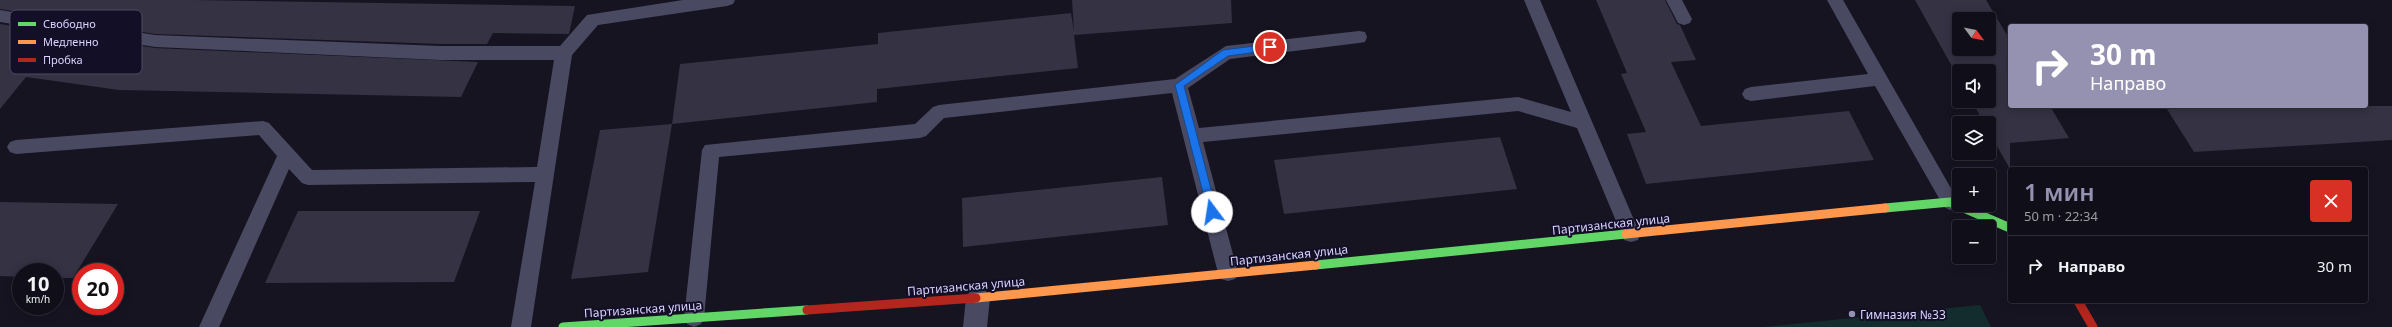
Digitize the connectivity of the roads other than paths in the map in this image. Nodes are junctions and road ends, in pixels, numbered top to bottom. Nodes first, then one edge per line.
1 (727, 0) edge
2 (1532, 0) edge
3 (1674, 0) edge
4 (1835, 0) edge
5 (0, 16) edge
6 (10, 18) edge
7 (1684, 19) dead end
8 (1359, 37) dead end
9 (142, 39) edge
10 (564, 53) junction
11 (1880, 79) junction
12 (1179, 85) junction
13 (1751, 94) dead end
14 (1584, 122) junction
15 (1192, 136) junction
16 (16, 147) dead end
17 (287, 154) junction
18 (545, 174) junction
19 (1950, 202) junction
20 (2008, 227) edge
21 (1632, 234) junction
22 (1228, 274) junction
23 (978, 298) junction
24 (2079, 303) edge
25 (694, 318) junction
26 (209, 327) edge
27 (521, 327) edge
28 (563, 327) edge
29 (976, 327) edge
30 (2093, 327) edge

1 - 10 lane
2 - 14 lane
3 - 7 lane
4 - 11 lane
5 - 6 lane
8 - 12 lane
9 - 10 lane
10 - 18 lane
11 - 13 lane
11 - 19 lane
12 - 15 lane
12 - 25 lane
14 - 15 lane
14 - 21 lane
15 - 22 lane
16 - 17 lane
17 - 18 lane
17 - 26 lane
18 - 27 lane
19 - 20 street, Партизанская улица
19 - 21 street, Партизанская улица
21 - 22 street, Партизанская улица
22 - 23 street, Партизанская улица
23 - 25 street, Партизанская улица
23 - 29 street
24 - 30 street
25 - 28 street, Партизанская улица

